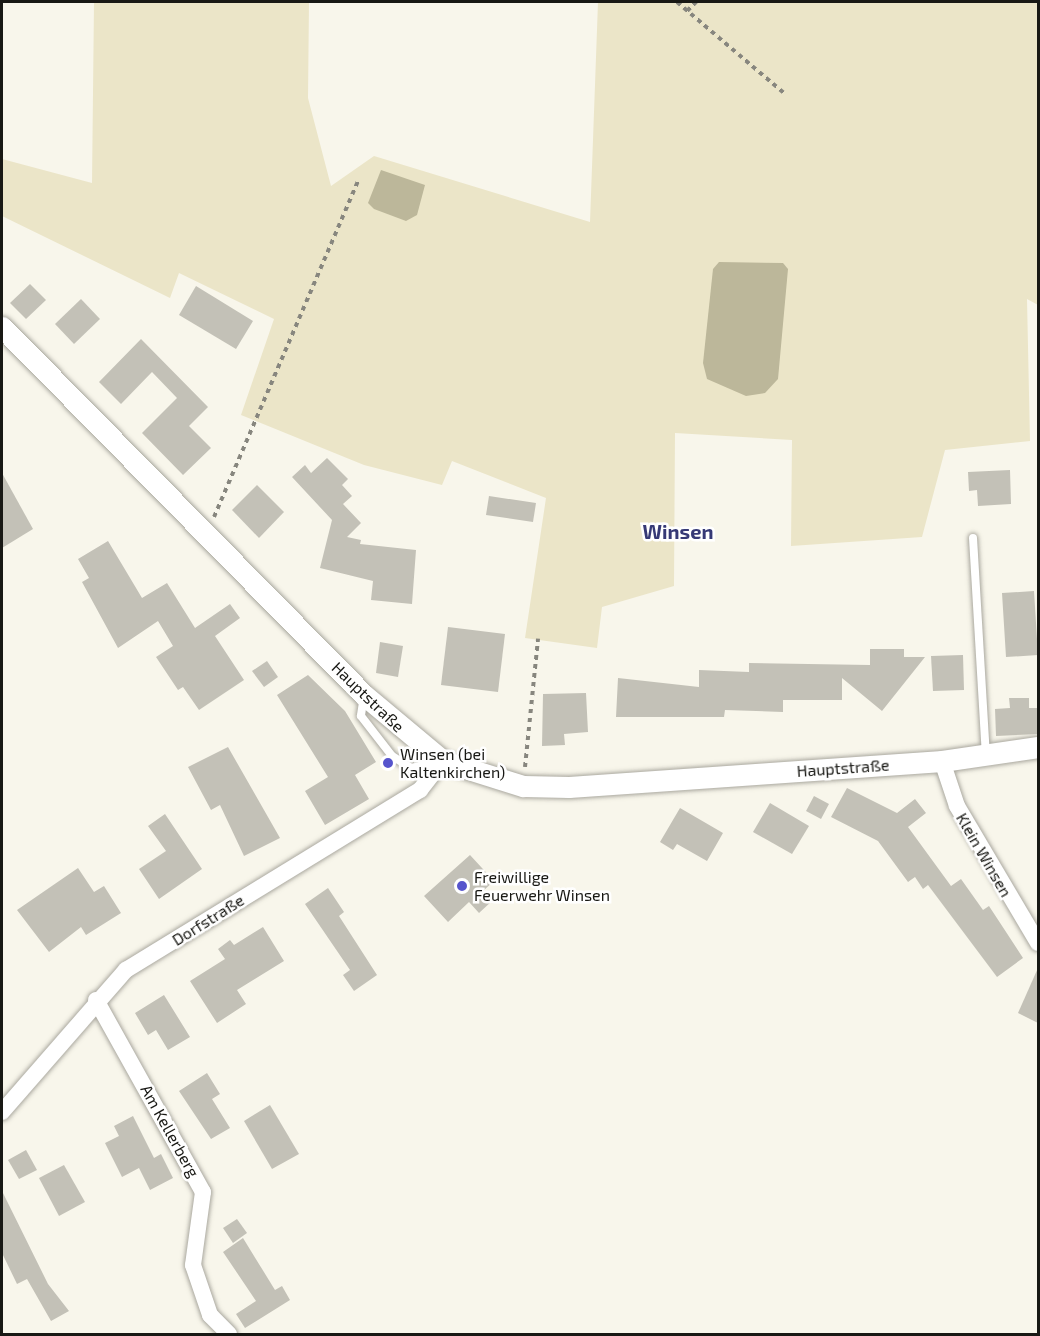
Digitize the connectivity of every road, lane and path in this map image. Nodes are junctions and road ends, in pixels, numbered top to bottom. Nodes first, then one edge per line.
1 (677, 2) edge
2 (696, 2) edge
3 (687, 11) junction
4 (785, 94) dead end
5 (359, 179) dead end
6 (2, 327) edge
7 (206, 535) junction
8 (973, 538) dead end
9 (538, 639) dead end
10 (1038, 747) edge
11 (986, 755) junction
12 (443, 761) junction
13 (942, 761) junction
14 (523, 786) junction
15 (1038, 943) edge
16 (96, 1000) junction
17 (2, 1112) edge
18 (229, 1335) edge

1 - 3 path
2 - 3 path
3 - 4 path
5 - 7 path
6 - 7 street, Hauptstraße
7 - 12 street, Hauptstraße
8 - 11 lane
9 - 14 path
10 - 11 street, Hauptstraße
11 - 13 street, Hauptstraße
12 - 14 street, Hauptstraße
12 - 16 street, Dorfstraße
13 - 14 street, Hauptstraße
13 - 15 street, Klein Winsen
16 - 17 street, Dorfstraße
16 - 18 street, Am Kellerberg

